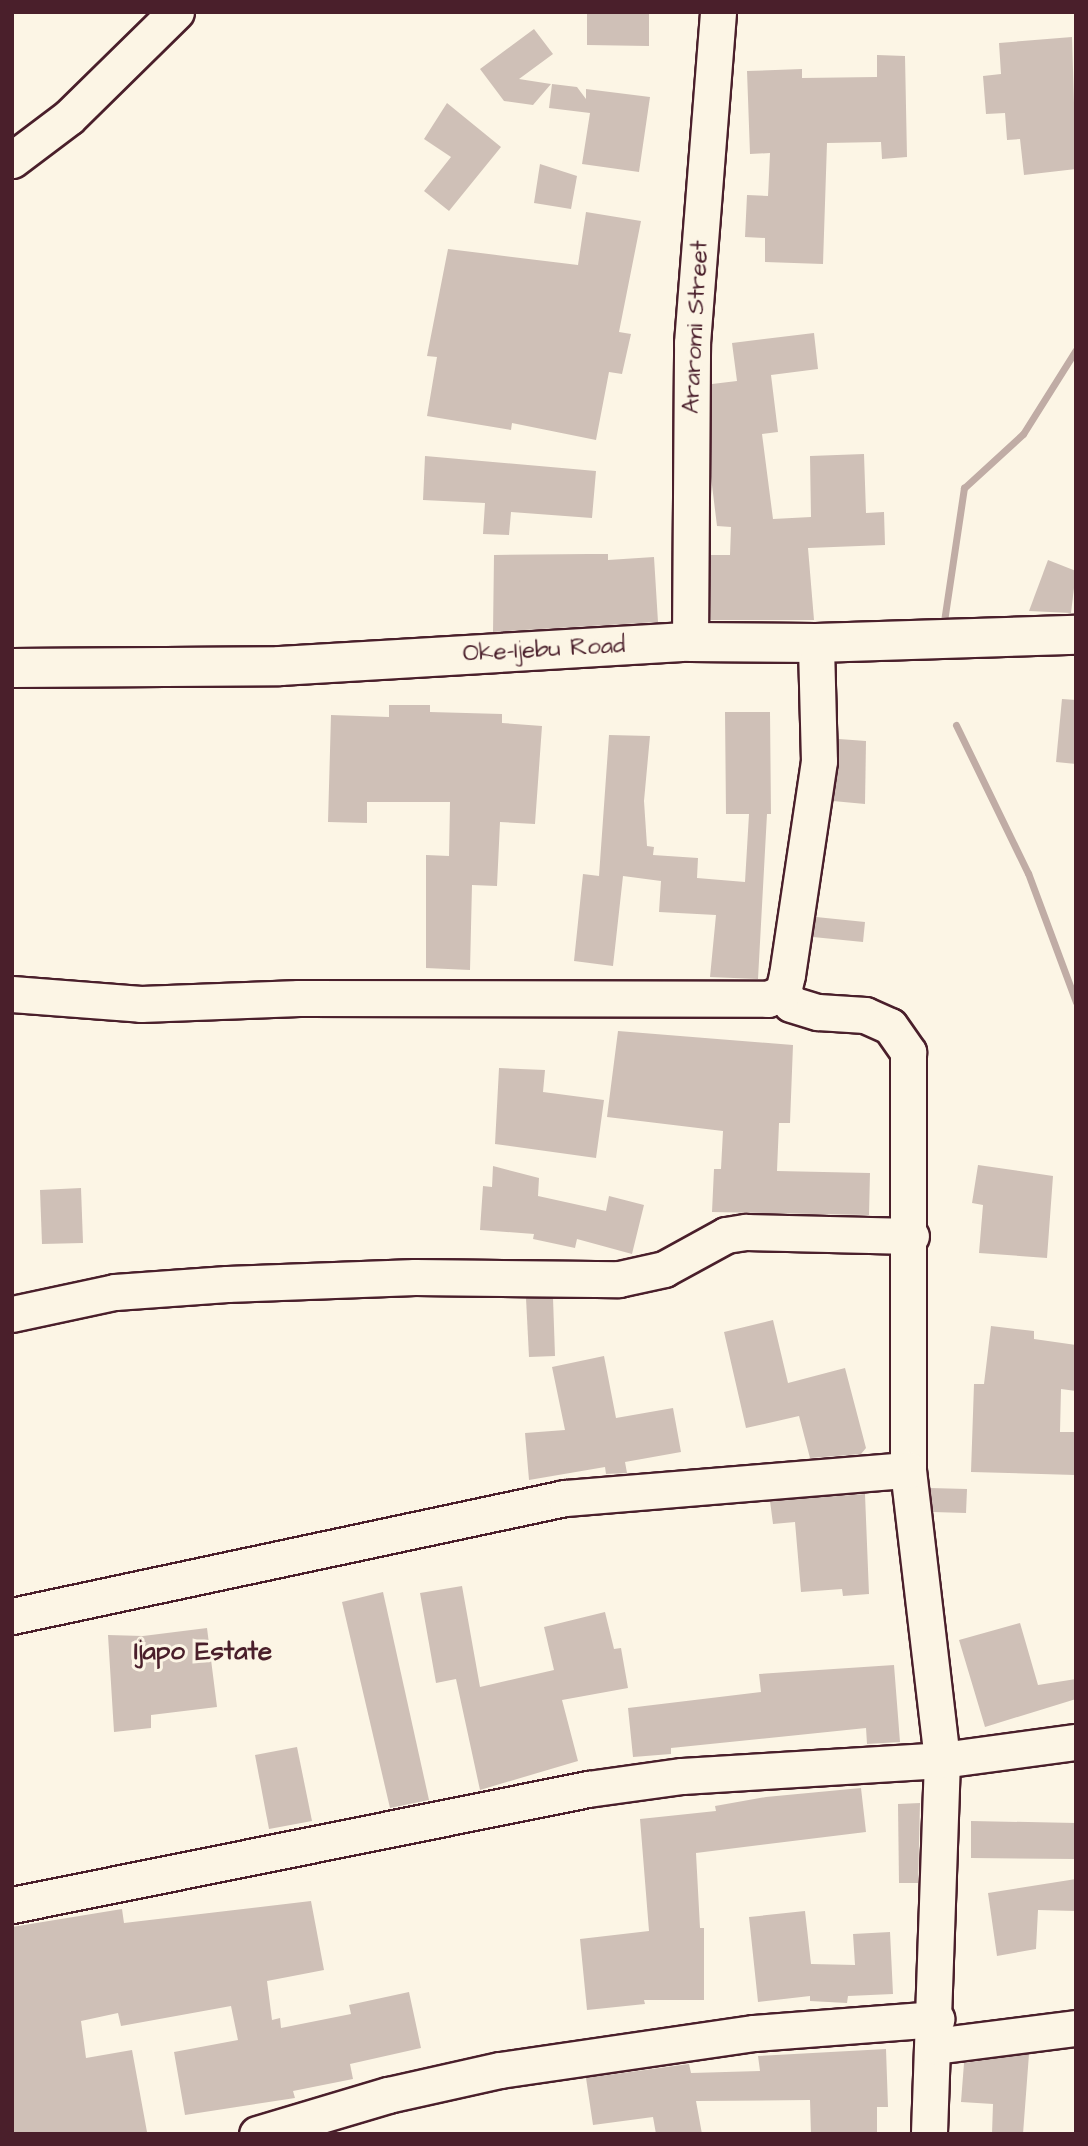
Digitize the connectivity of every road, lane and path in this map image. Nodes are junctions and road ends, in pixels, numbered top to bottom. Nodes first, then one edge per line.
1 (176, 12) edge
2 (718, 12) edge
3 (12, 160) edge
4 (1076, 635) edge
5 (690, 642) junction
6 (816, 643) junction
7 (12, 668) edge
8 (783, 992) junction
9 (12, 994) edge
10 (912, 1236) junction
11 (12, 1314) edge
12 (908, 1470) junction
13 (12, 1616) edge
14 (1076, 1742) edge
15 (942, 1760) junction
16 (12, 1905) edge
17 (1076, 2028) edge
18 (935, 2033) junction
19 (257, 2134) edge
20 (929, 2134) edge

1 - 3 street
2 - 5 street, Araromi Street
4 - 6 main road, Oke-Ijebu Road
5 - 6 main road, Oke-Ijebu Road
5 - 7 main road, Oke-Ijebu Road
6 - 8 street
8 - 9 street
8 - 10 street
10 - 11 street
10 - 12 street
12 - 13 street
12 - 15 street
14 - 15 street
15 - 16 street
15 - 18 street
17 - 18 street
18 - 19 street
18 - 20 street

